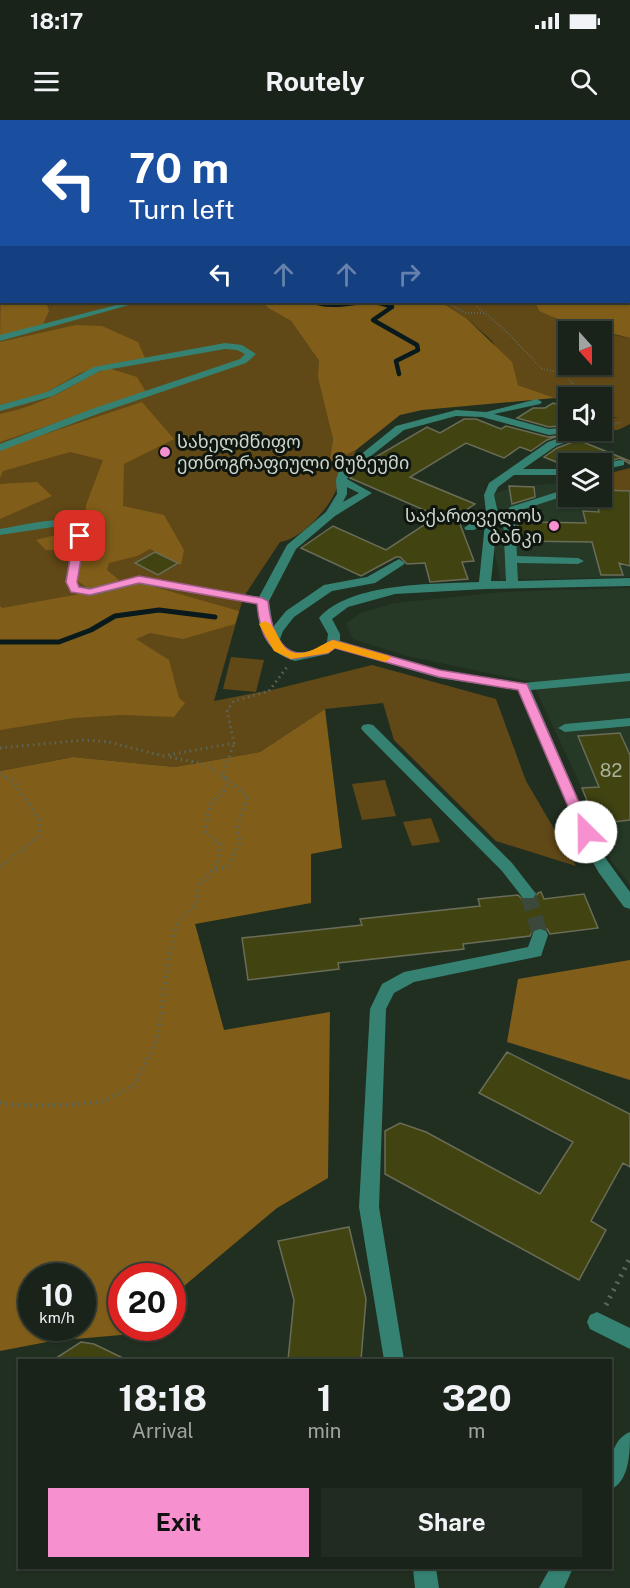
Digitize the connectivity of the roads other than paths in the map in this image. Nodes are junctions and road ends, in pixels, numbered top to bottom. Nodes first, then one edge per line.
1 (132, 303) edge
2 (0, 338) edge
3 (537, 402) dead end
4 (0, 408) edge
5 (482, 414) junction
6 (501, 425) dead end
7 (558, 431) edge
8 (561, 441) edge
9 (552, 444) junction
10 (0, 448) edge
11 (620, 463) dead end
12 (612, 465) edge
13 (512, 472) junction
14 (558, 472) edge
15 (341, 480) junction
16 (558, 495) dead end
17 (492, 513) junction
18 (331, 514) junction
19 (470, 528) dead end
20 (0, 532) edge
21 (511, 559) junction
22 (578, 561) dead end
23 (399, 563) dead end
24 (630, 582) edge
25 (512, 584) junction
26 (485, 585) junction
27 (262, 601) junction
28 (273, 640) junction
29 (333, 643) junction
30 (630, 678) edge
31 (523, 687) junction
32 (630, 722) edge
33 (368, 728) dead end
34 (565, 728) dead end
35 (528, 894) tunnel mouth
36 (630, 903) edge
37 (540, 935) dead end
38 (597, 1322) road end
39 (630, 1339) edge
40 (394, 1359) edge
41 (630, 1443) edge
42 (612, 1475) edge
43 (425, 1569) edge
44 (561, 1569) edge
45 (428, 1588) edge
46 (551, 1588) edge

1 - 2 street
3 - 5 street
4 - 10 street
5 - 7 street
5 - 15 street
6 - 9 street
8 - 9 street
9 - 13 street
11 - 12 street
13 - 14 street
13 - 17 street
15 - 18 street
15 - 18 street
16 - 21 street
17 - 19 street
17 - 26 street
18 - 27 street
20 - 27 street
21 - 22 street
21 - 25 street
23 - 28 street
24 - 25 street
25 - 26 street
26 - 29 street
27 - 28 street
28 - 29 street
29 - 31 street
30 - 31 street
31 - 36 street
32 - 34 street
33 - 35 street
37 - 40 street
38 - 39 street
41 - 42 street
43 - 45 street
44 - 46 street

